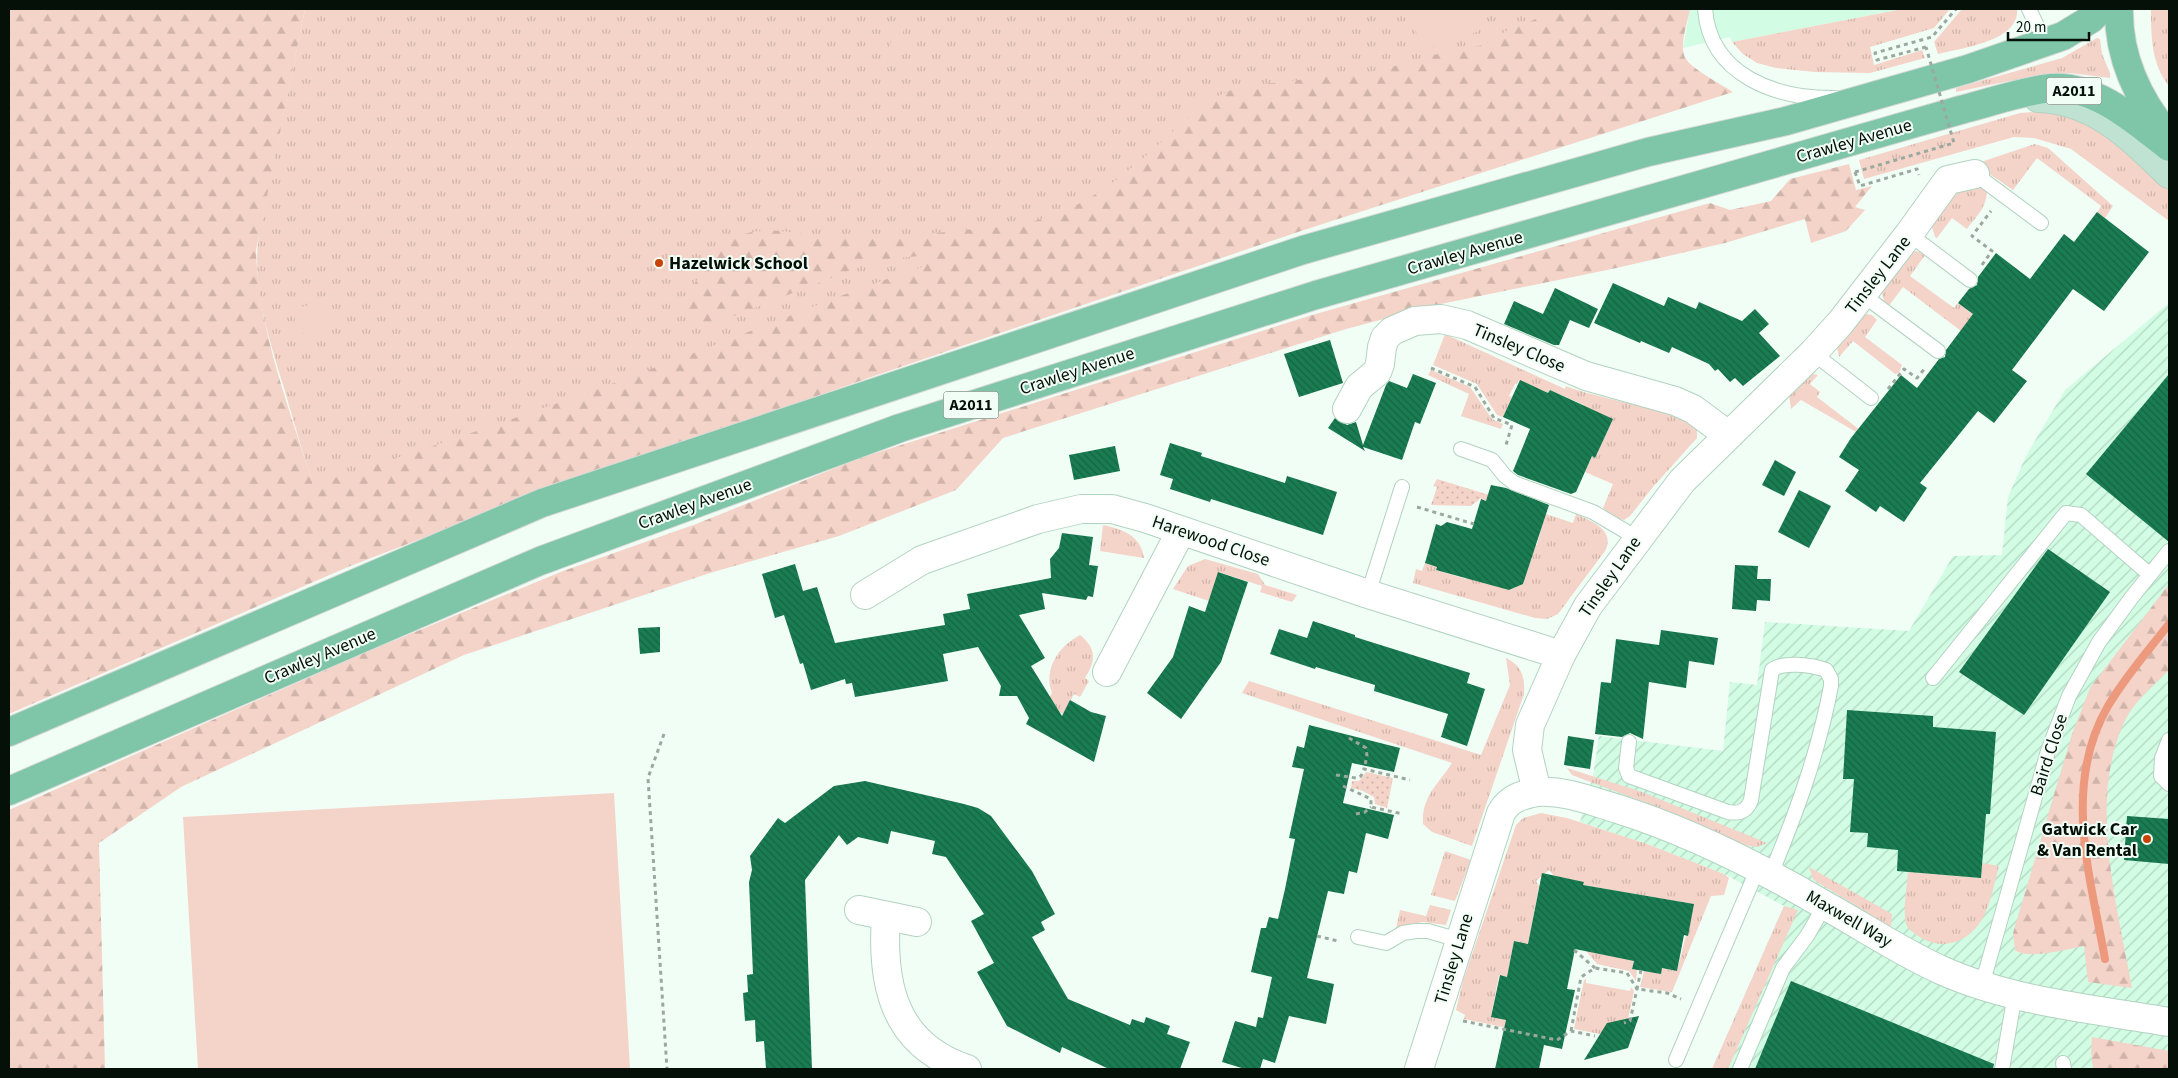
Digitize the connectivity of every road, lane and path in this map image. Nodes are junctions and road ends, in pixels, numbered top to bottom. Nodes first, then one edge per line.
1 (1705, 9) edge
2 (1956, 9) edge
3 (2029, 9) edge
4 (2101, 9) edge
5 (2119, 9) edge
6 (2045, 43) junction
7 (1893, 92) junction
8 (1964, 109) junction
9 (2169, 136) edge
10 (2169, 147) edge
11 (1917, 168) dead end
12 (1975, 174) joint
13 (2169, 174) edge
14 (2003, 194) junction
15 (2041, 223) dead end
16 (1909, 234) junction
17 (1981, 266) dead end
18 (1970, 280) dead end
19 (1863, 295) junction
20 (1938, 351) joint
21 (1813, 353) junction
22 (1432, 368) dead end
23 (1887, 390) dead end
24 (1871, 398) dead end
25 (1347, 409) dead end
26 (1728, 435) junction
27 (1461, 448) dead end
28 (1502, 473) junction
29 (1402, 487) dead end
30 (1397, 501) junction
31 (1474, 524) dead end
32 (1181, 531) junction
33 (1637, 538) junction
34 (2169, 552) edge
35 (2149, 574) junction
36 (1368, 594) junction
37 (865, 595) dead end
38 (1561, 655) junction
39 (1108, 672) dead end
40 (1933, 678) dead end
41 (9, 732) edge
42 (664, 734) dead end
43 (1348, 738) dead end
44 (2169, 740) edge
45 (1629, 742) dead end
46 (1364, 769) junction
47 (1336, 775) dead end
48 (1410, 780) dead end
49 (2169, 784) edge
50 (1343, 786) dead end
51 (9, 791) edge
52 (1537, 792) junction
53 (1370, 807) junction
54 (1356, 814) dead end
55 (1403, 814) dead end
56 (1764, 871) junction
57 (1825, 905) junction
58 (859, 910) dead end
59 (886, 916) junction
60 (917, 922) dead end
61 (1358, 937) dead end
62 (1459, 940) junction
63 (1574, 950) dead end
64 (1595, 968) junction
65 (1641, 970) dead end
66 (1982, 985) junction
67 (1637, 989) junction
68 (2015, 994) junction
69 (1698, 1007) junction
70 (1436, 1016) junction
71 (2169, 1022) edge
72 (1624, 1023) dead end
73 (1571, 1031) junction
74 (1595, 1036) dead end
75 (1676, 1060) dead end
76 (667, 1069) edge
77 (967, 1069) edge
78 (1419, 1069) edge
79 (1740, 1069) edge
80 (2002, 1069) edge

1 - 7 lane
2 - 11 path, bridge
3 - 6 lane
4 - 6 main road, Crawley Avenue / A2011
5 - 9 main road
6 - 7 main road, Crawley Avenue / A2011
7 - 41 main road, Crawley Avenue / A2011
8 - 10 main road, Crawley Avenue / A2011
8 - 13 street
8 - 51 main road, Crawley Avenue / A2011
12 - 14 lane
12 - 16 street, Tinsley Lane
14 - 15 lane
14 - 17 path
16 - 18 lane
16 - 19 street, Tinsley Lane
19 - 20 lane
19 - 21 street, Tinsley Lane
20 - 23 path
21 - 24 lane
21 - 26 street, Tinsley Lane
22 - 28 path
25 - 26 street, Tinsley Close
26 - 33 street, Tinsley Lane
27 - 28 lane
28 - 33 lane
29 - 30 lane
30 - 31 path
30 - 36 lane
32 - 36 street, Harewood Close
32 - 37 street, Harewood Close
32 - 39 street
33 - 38 street, Tinsley Lane
34 - 35 lane, Baird Close
35 - 40 lane
35 - 66 lane, Baird Close
36 - 38 street, Harewood Close
38 - 52 street, Tinsley Lane
42 - 76 path
43 - 46 path
44 - 49 lane
45 - 56 lane
46 - 47 path
46 - 48 path
50 - 53 path
52 - 56 street, Maxwell Way
52 - 62 street, Tinsley Lane
53 - 54 path
53 - 55 path
56 - 57 street, Maxwell Way
56 - 69 lane
57 - 66 street, Maxwell Way
57 - 79 lane
58 - 59 street
59 - 60 street
59 - 77 street
61 - 62 lane
62 - 70 street, Tinsley Lane
63 - 64 path
64 - 67 path
64 - 73 path
65 - 67 path
66 - 68 street, Maxwell Way
67 - 69 path
67 - 72 path
68 - 71 street, Maxwell Way
68 - 80 lane
69 - 75 lane
70 - 73 path
70 - 78 street, Tinsley Lane
73 - 74 path

